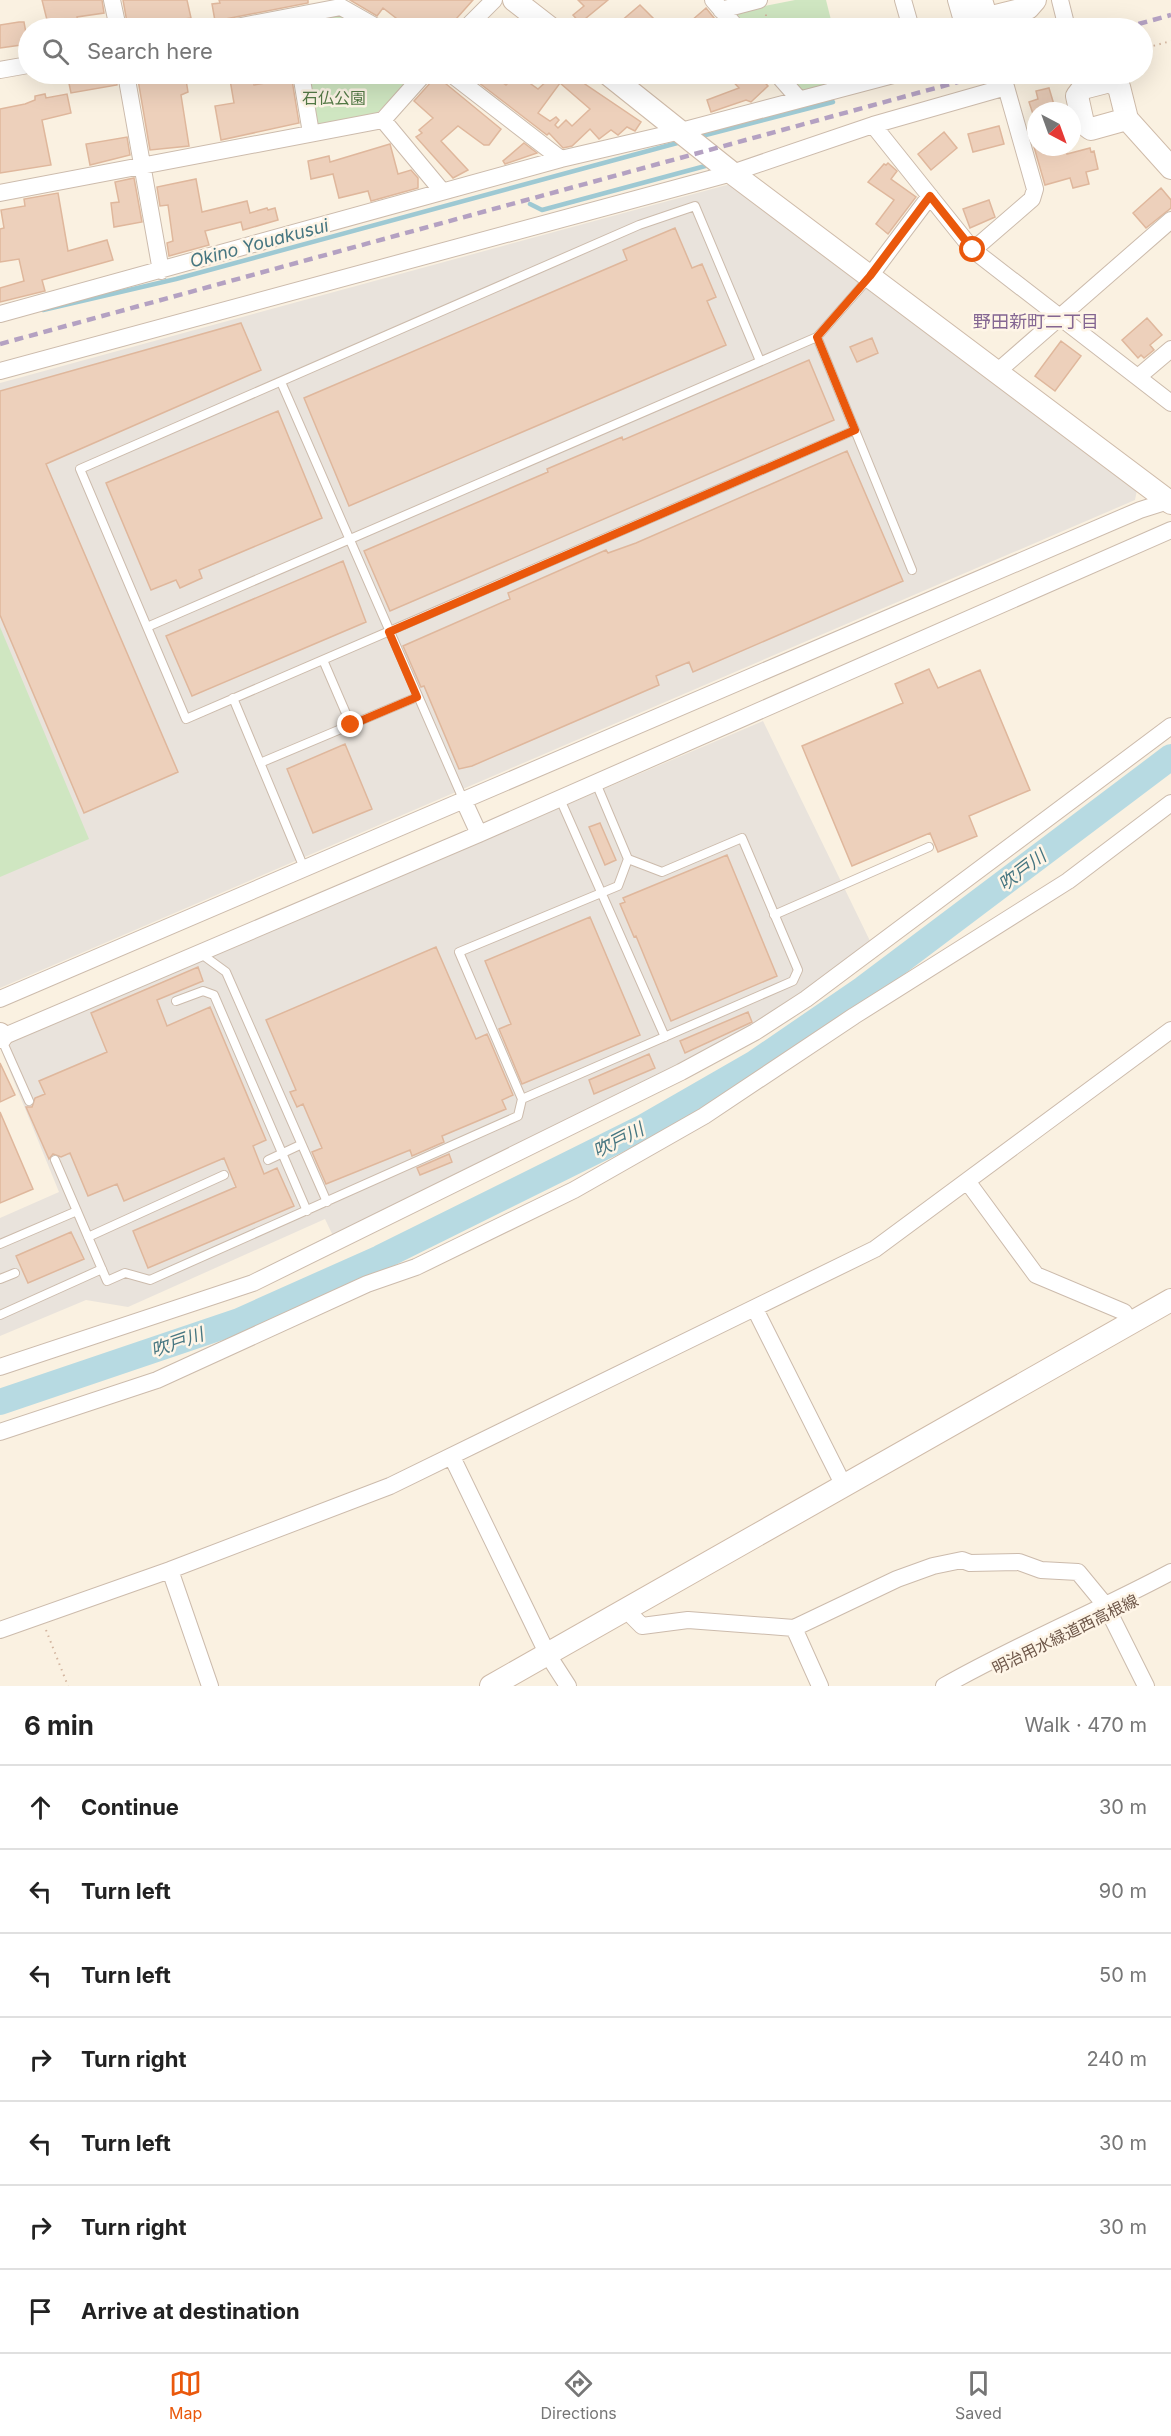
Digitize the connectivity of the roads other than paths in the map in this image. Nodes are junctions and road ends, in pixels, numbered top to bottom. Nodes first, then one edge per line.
1 (112, 0) edge
2 (494, 0) edge
3 (513, 0) edge
4 (759, 0) edge
5 (903, 0) edge
6 (956, 0) edge
7 (969, 0) edge
8 (981, 0) edge
9 (1035, 0) edge
10 (1047, 0) edge
11 (1060, 0) edge
12 (717, 5) edge
13 (116, 18) edge
14 (307, 18) edge
15 (360, 18) edge
16 (476, 18) edge
17 (537, 18) edge
18 (728, 18) edge
19 (908, 18) edge
20 (961, 18) edge
21 (974, 18) edge
22 (1022, 18) edge
23 (1064, 18) edge
24 (18, 67) edge
25 (0, 70) edge
26 (128, 84) edge
27 (303, 84) edge
28 (415, 84) edge
29 (464, 84) edge
30 (621, 84) edge
31 (786, 84) edge
32 (858, 84) edge
33 (799, 99) junction
34 (1127, 119) dead end
35 (383, 120) junction
36 (873, 125) junction
37 (681, 131) junction
38 (311, 133) junction
39 (561, 159) junction
40 (142, 165) junction
41 (1171, 168) edge
42 (732, 173) junction
43 (442, 191) junction
44 (0, 193) edge
45 (930, 196) junction
46 (1171, 220) edge
47 (973, 250) junction
48 (161, 271) junction
49 (870, 276) junction
50 (0, 314) edge
51 (1059, 318) junction
52 (817, 337) junction
53 (1171, 349) edge
54 (760, 361) junction
55 (0, 371) edge
56 (998, 371) junction
57 (1138, 377) junction
58 (281, 382) junction
59 (1171, 403) edge
60 (855, 430) junction
61 (1170, 501) edge
62 (1171, 530) edge
63 (349, 540) junction
64 (912, 570) dead end
65 (147, 627) junction
66 (389, 632) junction
67 (323, 660) junction
68 (417, 697) junction
69 (233, 698) junction
70 (351, 725) junction
71 (1171, 726) edge
72 (260, 764) junction
73 (596, 783) junction
74 (463, 799) junction
75 (560, 799) junction
76 (1171, 803) edge
77 (479, 834) junction
78 (929, 848) dead end
79 (628, 859) junction
80 (304, 868) junction
81 (601, 894) junction
82 (774, 915) junction
83 (200, 954) junction
84 (0, 999) edge
85 (176, 1001) dead end
86 (1171, 1030) edge
87 (0, 1036) edge
88 (665, 1037) junction
89 (522, 1099) junction
90 (29, 1101) dead end
91 (300, 1145) junction
92 (281, 1153) junction
93 (55, 1160) dead end
94 (268, 1160) dead end
95 (224, 1175) dead end
96 (967, 1181) junction
97 (327, 1202) junction
98 (77, 1211) junction
99 (307, 1211) junction
100 (88, 1237) junction
101 (0, 1244) edge
102 (102, 1269) junction
103 (15, 1273) dead end
104 (0, 1279) edge
105 (1171, 1300) edge
106 (755, 1309) junction
107 (0, 1315) edge
108 (1131, 1323) junction
109 (0, 1367) edge
110 (0, 1432) edge
111 (452, 1457) junction
112 (844, 1486) junction
113 (170, 1570) junction
114 (1171, 1572) edge
115 (1171, 1582) edge
116 (628, 1607) junction
117 (1108, 1610) junction
118 (795, 1628) junction
119 (0, 1630) edge
120 (548, 1655) junction
121 (210, 1686) edge
122 (491, 1686) edge
123 (568, 1686) edge
124 (820, 1686) edge
125 (944, 1686) edge
126 (960, 1686) edge
127 (1146, 1686) edge

1 - 13 street
2 - 16 street
3 - 17 street
4 - 12 street
5 - 19 street
6 - 20 street
7 - 21 street
8 - 9 street
10 - 22 street
11 - 23 street
12 - 18 street
14 - 15 street
24 - 25 street
26 - 40 street
27 - 38 street
28 - 35 street
29 - 39 street
30 - 37 street
31 - 33 street
32 - 33 street
33 - 37 street
34 - 41 street
35 - 38 street
35 - 43 street
36 - 42 street
36 - 45 street
36 - 47 street
37 - 39 street
37 - 42 street
38 - 40 street
39 - 43 street
40 - 44 street
40 - 48 street
42 - 49 street
42 - 55 street
43 - 48 street
45 - 47 street
45 - 49 street
46 - 51 street
47 - 51 street
48 - 50 street
49 - 52 lane
49 - 56 street
51 - 56 street
51 - 57 street
52 - 54 lane
52 - 60 lane
53 - 57 street
54 - 58 lane
54 - 63 lane
56 - 61 street
57 - 59 street
58 - 63 lane
58 - 65 lane
60 - 64 lane
60 - 66 lane
61 - 74 street
62 - 73 street
63 - 65 lane
63 - 66 lane
65 - 69 lane
66 - 67 lane
66 - 68 lane
67 - 69 lane
67 - 70 lane
68 - 70 lane
68 - 74 lane
69 - 72 lane
70 - 72 lane
71 - 109 street
72 - 80 lane
73 - 75 street
73 - 79 lane
74 - 77 street
74 - 80 street
75 - 77 street
75 - 81 lane
76 - 110 street
77 - 83 street
78 - 82 lane
79 - 81 lane
79 - 82 lane
80 - 84 street
81 - 88 lane
81 - 89 lane
82 - 88 lane
83 - 87 street
83 - 91 lane
85 - 92 lane
86 - 96 street
87 - 90 lane
88 - 89 lane
89 - 97 lane
91 - 92 lane
91 - 97 lane
92 - 94 lane
92 - 99 lane
93 - 98 lane
95 - 100 lane
96 - 106 street
96 - 108 street
97 - 99 lane
98 - 100 lane
98 - 101 lane
99 - 102 lane
100 - 102 lane
102 - 107 lane
103 - 104 lane
105 - 108 street
106 - 111 street
106 - 112 street
108 - 112 street
111 - 113 street
111 - 120 street
112 - 116 street
113 - 119 street
113 - 121 street
114 - 117 street
115 - 117 street, 明治用水緑道西高根線
116 - 118 street
116 - 120 street
117 - 118 street
117 - 125 street
117 - 126 street, 明治用水緑道西高根線
117 - 127 street
118 - 124 street
120 - 122 street
120 - 123 street

